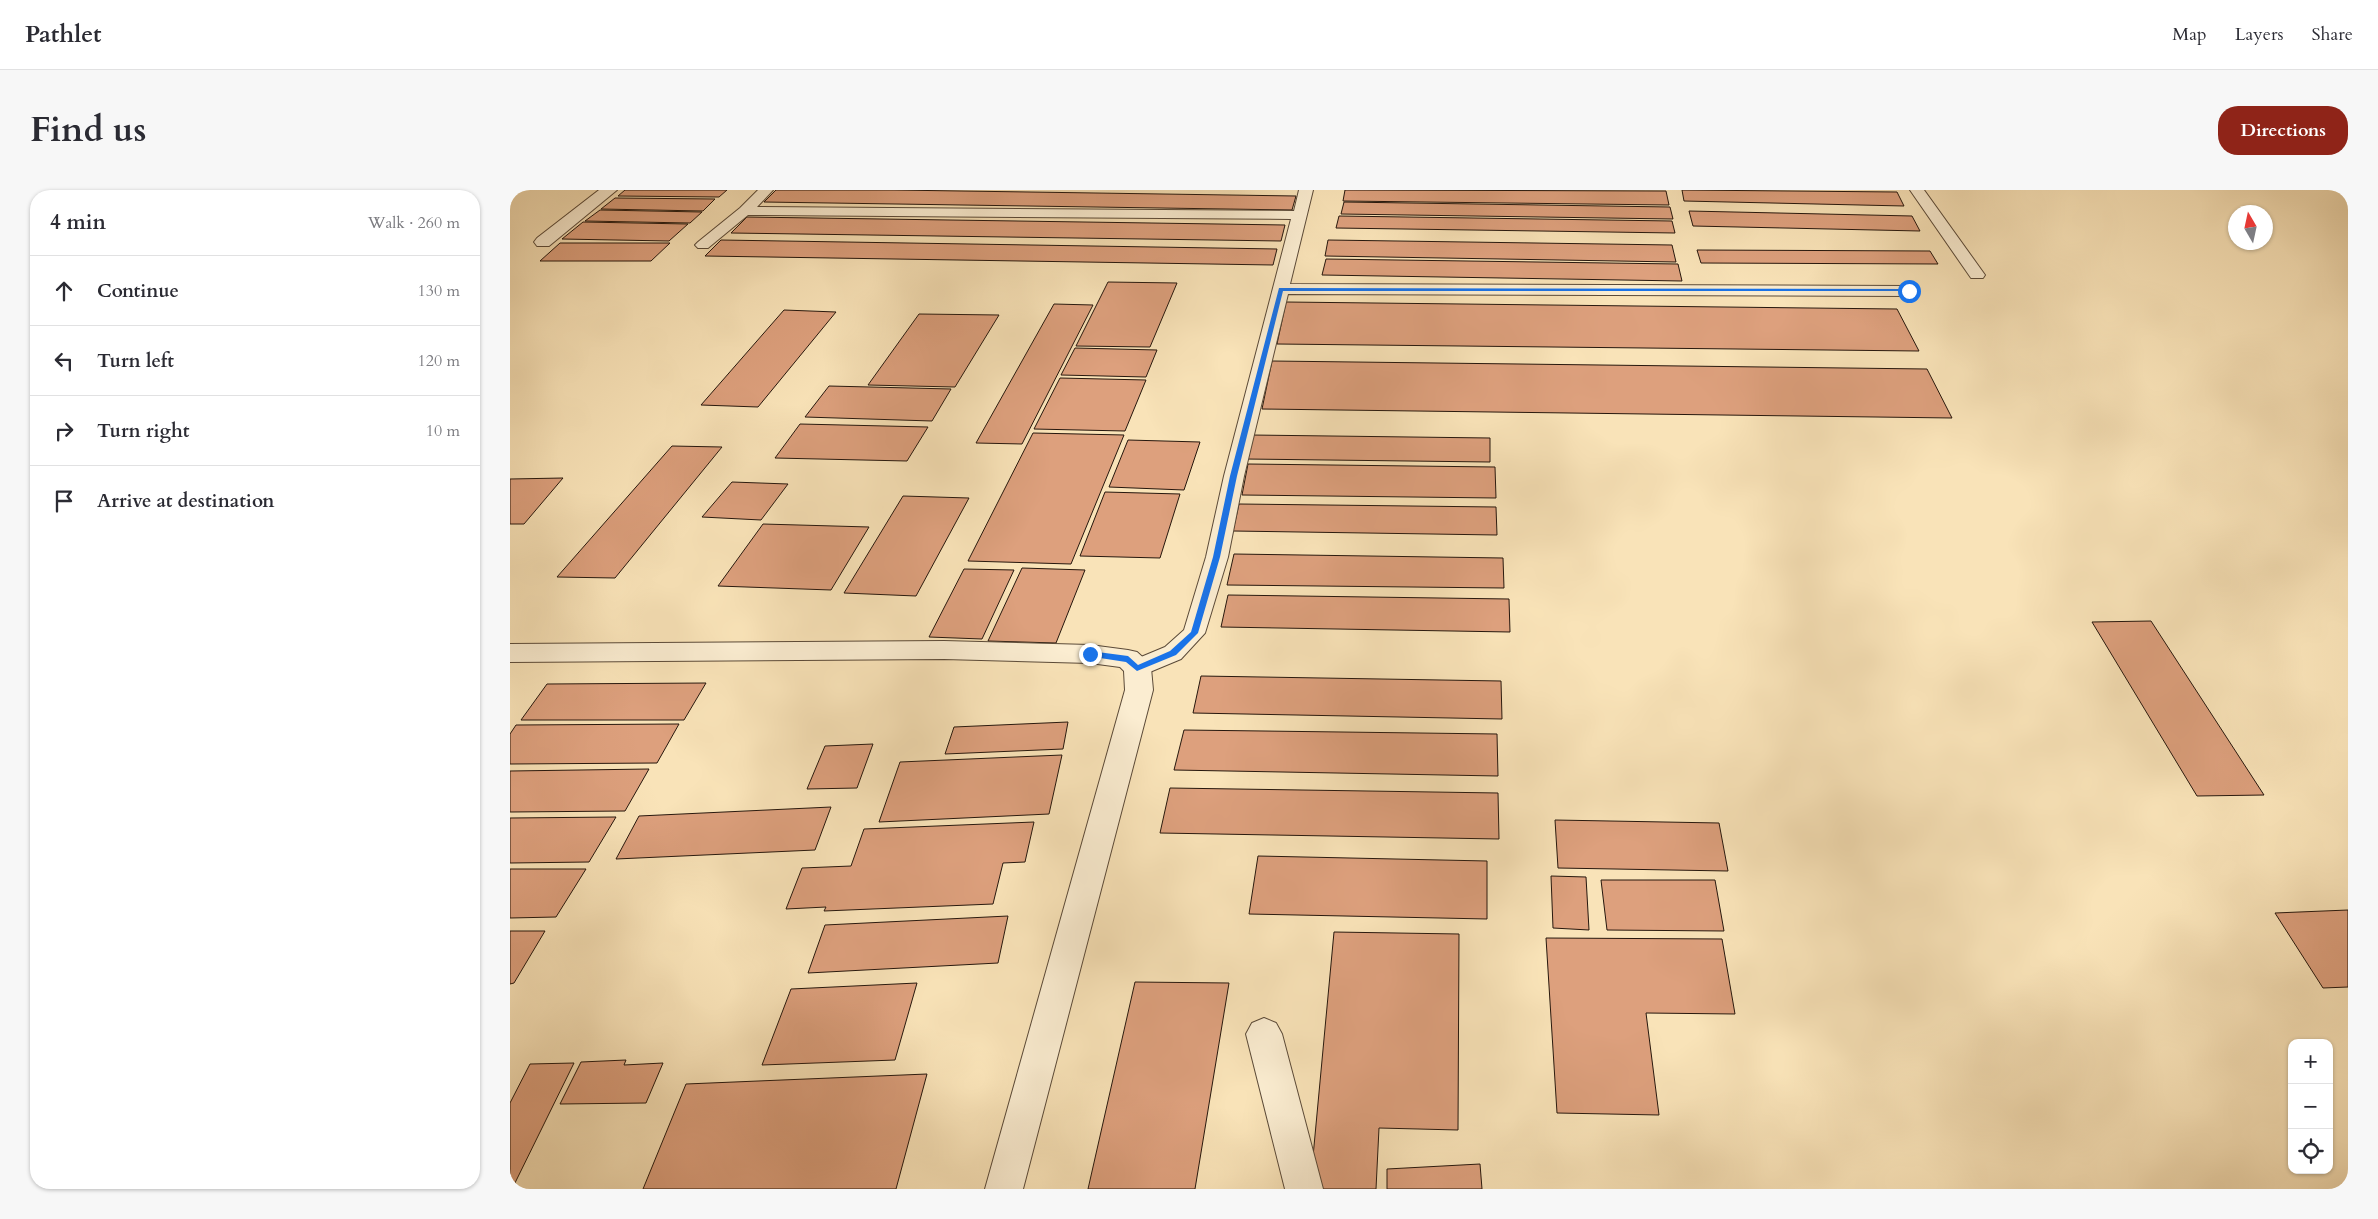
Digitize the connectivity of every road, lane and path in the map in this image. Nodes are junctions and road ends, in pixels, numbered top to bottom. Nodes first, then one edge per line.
1 (610, 190) edge
2 (766, 190) edge
3 (1306, 190) edge
4 (1918, 190) edge
5 (745, 211) junction
6 (1300, 215) junction
7 (543, 242) dead end
8 (703, 245) dead end
9 (1977, 275) dead end
10 (1280, 289) junction
11 (1909, 291) dead end
12 (510, 653) edge
13 (1137, 668) junction
14 (1264, 1034) dead end
15 (1004, 1189) edge
16 (1304, 1189) edge

1 - 7 street
2 - 5 lane
3 - 6 lane
4 - 9 lane
5 - 6 lane
5 - 8 lane
6 - 10 lane
10 - 11 lane
10 - 13 lane
12 - 13 street
13 - 15 street
14 - 16 street

